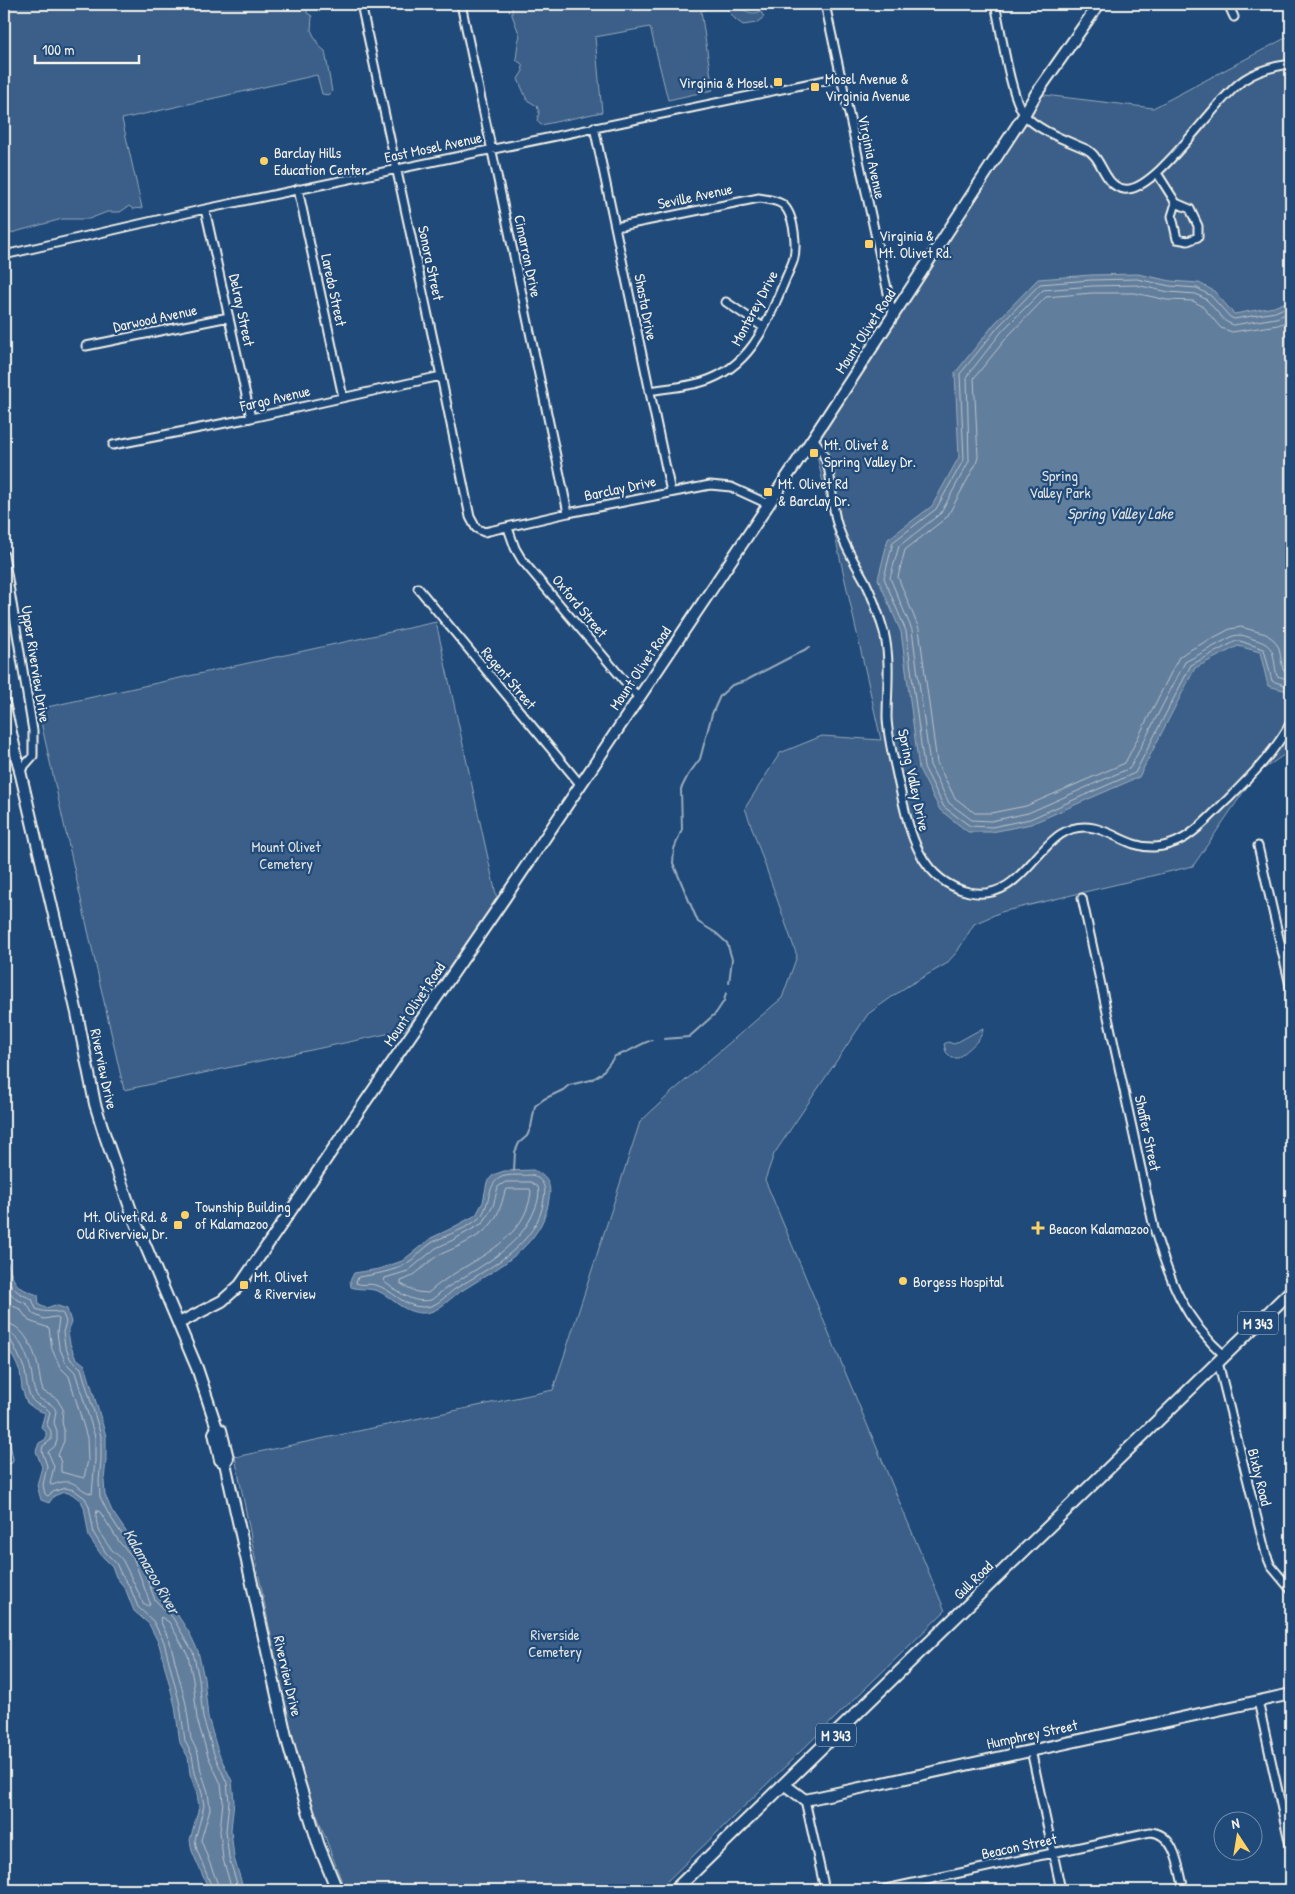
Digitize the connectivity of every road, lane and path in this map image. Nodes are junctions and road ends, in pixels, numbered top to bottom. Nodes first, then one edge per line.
1 (361, 4) edge
2 (461, 4) edge
3 (825, 4) edge
4 (995, 4) edge
5 (1099, 4) edge
6 (1228, 4) edge
7 (1234, 17) dead end
8 (1291, 64) edge
9 (840, 77) junction
10 (1024, 115) junction
11 (594, 127) junction
12 (492, 148) junction
13 (397, 169) junction
14 (1157, 173) junction
15 (298, 189) junction
16 (780, 203) joint
17 (1176, 203) junction
18 (205, 208) junction
19 (616, 227) junction
20 (4, 255) edge
21 (726, 302) dead end
22 (893, 316) junction
23 (229, 317) junction
24 (763, 327) junction
25 (86, 346) dead end
26 (441, 376) junction
27 (649, 391) junction
28 (343, 397) junction
29 (251, 418) junction
30 (813, 438) junction
31 (114, 445) dead end
32 (671, 492) junction
33 (768, 504) junction
34 (568, 513) junction
35 (476, 528) joint
36 (508, 528) junction
37 (4, 555) edge
38 (418, 588) dead end
39 (638, 697) junction
40 (4, 703) edge
41 (1291, 722) edge
42 (19, 772) junction
43 (580, 784) junction
44 (1258, 846) dead end
45 (1082, 898) dead end
46 (1291, 990) edge
47 (1291, 1291) edge
48 (179, 1323) junction
49 (1221, 1359) junction
50 (1291, 1590) edge
51 (1291, 1694) edge
52 (1258, 1700) junction
53 (1031, 1750) junction
54 (785, 1785) junction
55 (805, 1800) junction
56 (1291, 1850) edge
57 (1053, 1852) junction
58 (337, 1890) edge
59 (675, 1890) edge
60 (825, 1890) edge
61 (881, 1890) edge
62 (1061, 1890) edge
63 (1184, 1890) edge

1 - 13 street, Sonora Street
2 - 12 street, Cimarron Drive
3 - 9 street, Virginia Avenue
4 - 10 street
5 - 10 street, Mount Olivet Road
6 - 7 street
8 - 14 street
9 - 11 street, East Mosel Avenue
9 - 22 street, Virginia Avenue
10 - 14 street
10 - 22 street, Mount Olivet Road
11 - 12 street, East Mosel Avenue
11 - 19 street, Shasta Drive
12 - 13 street, East Mosel Avenue
12 - 34 street, Cimarron Drive
13 - 15 street, East Mosel Avenue
13 - 26 street, Sonora Street
14 - 17 street
15 - 18 street, East Mosel Avenue
15 - 28 street, Laredo Street
16 - 19 street, Seville Avenue
16 - 24 street, Monterey Drive
17 - 17 street
18 - 20 street, East Mosel Avenue
18 - 23 street, Delray Street
19 - 27 street, Shasta Drive
21 - 24 street
22 - 30 street, Mount Olivet Road
23 - 25 street, Darwood Avenue
23 - 29 street, Delray Street
24 - 27 street, Monterey Drive
26 - 28 street, Fargo Avenue
26 - 35 street, Sonora Street
27 - 32 street, Shasta Drive
28 - 29 street, Fargo Avenue
29 - 31 street, Fargo Avenue
30 - 33 street, Mount Olivet Road
30 - 41 street, Spring Valley Drive
32 - 33 street, Barclay Drive
32 - 34 street, Barclay Drive
33 - 39 street, Mount Olivet Road
34 - 36 street, Barclay Drive
35 - 36 street, Barclay Drive
36 - 39 street, Oxford Street
37 - 42 street, Upper Riverview Drive
38 - 43 street, Regent Street
39 - 43 street, Mount Olivet Road
40 - 42 street, Riverview Drive
42 - 48 street, Riverview Drive
43 - 48 street, Mount Olivet Road
44 - 46 street
45 - 49 street, Shaffer Street
47 - 49 main road, Gull Road / M 343
48 - 58 street, Riverview Drive
49 - 50 street, Bixby Road
49 - 54 main road, Gull Road / M 343
51 - 52 street, Humphrey Street
52 - 53 street, Humphrey Street
52 - 56 street
53 - 55 street, Humphrey Street
53 - 57 street
54 - 55 street
54 - 59 main road, Gull Road / M 343
55 - 60 street
57 - 61 street, Beacon Street
57 - 62 street
57 - 63 street, Beacon Street

